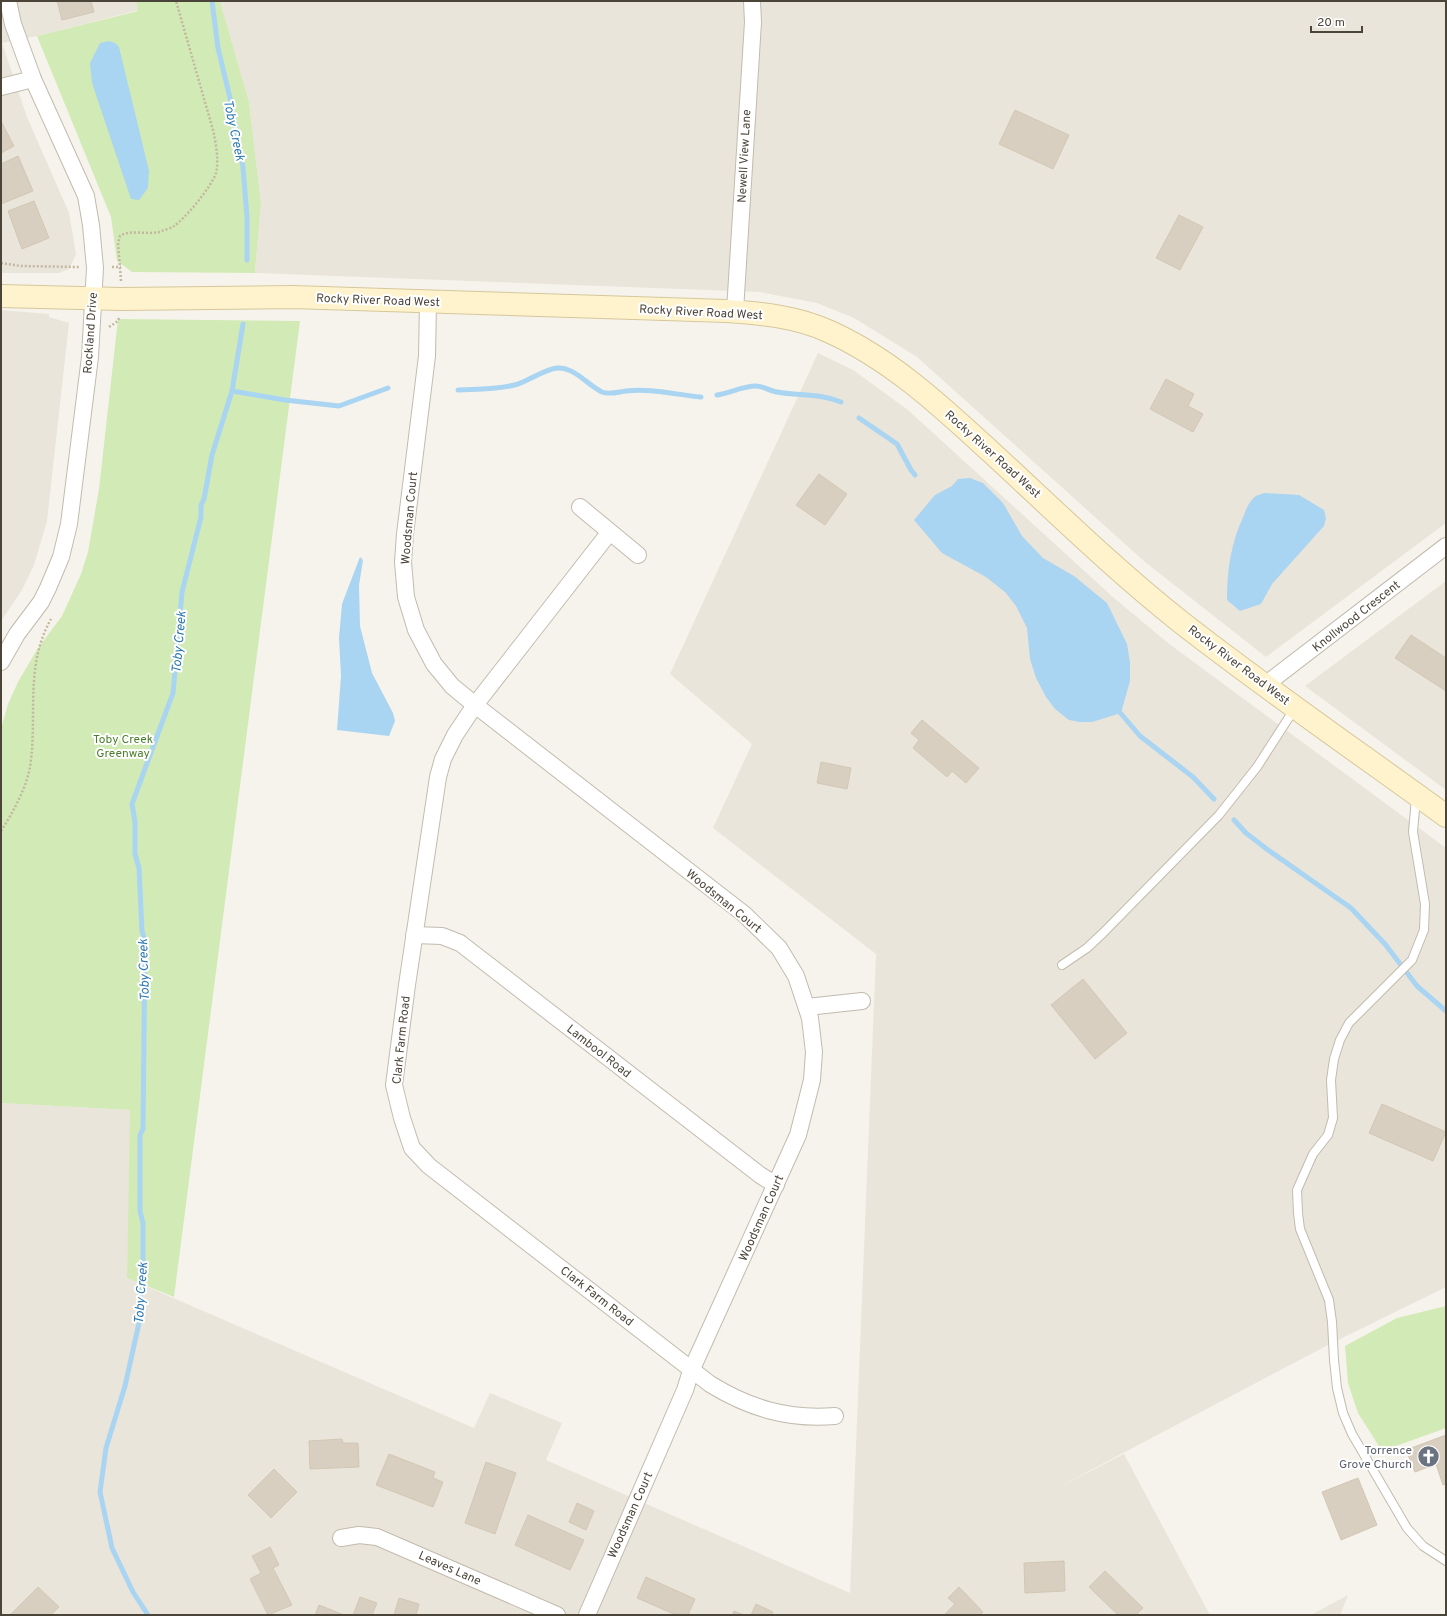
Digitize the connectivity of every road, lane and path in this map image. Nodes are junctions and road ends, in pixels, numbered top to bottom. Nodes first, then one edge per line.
1 (8, 1) edge
2 (176, 1) edge
3 (752, 1) edge
4 (33, 79) junction
5 (1, 87) edge
6 (1, 263) edge
7 (121, 267) junction
8 (84, 268) dead end
9 (109, 268) dead end
10 (122, 279) dead end
11 (1, 296) edge
12 (93, 298) junction
13 (428, 302) junction
14 (735, 311) junction
15 (580, 507) dead end
16 (609, 533) junction
17 (1446, 546) edge
18 (638, 556) dead end
19 (53, 616) dead end
20 (1, 662) edge
21 (1265, 685) junction
22 (475, 705) junction
23 (1295, 707) junction
24 (1417, 795) junction
25 (1446, 816) edge
26 (1, 831) edge
27 (414, 935) junction
28 (1062, 965) dead end
29 (862, 1001) dead end
30 (807, 1007) junction
31 (776, 1185) junction
32 (691, 1370) junction
33 (835, 1416) dead end
34 (341, 1538) dead end
35 (1446, 1561) edge
36 (557, 1615) edge
37 (587, 1615) edge

1 - 4 street, Rockland Drive
2 - 7 path
3 - 14 street, Newell View Lane
4 - 5 street
4 - 12 street, Rockland Drive
6 - 8 path
7 - 9 path
7 - 10 path
11 - 12 street, Rocky River Road West
12 - 13 street, Rocky River Road West
12 - 20 street, Rockland Drive
13 - 14 street, Rocky River Road West
13 - 22 street, Woodsman Court
14 - 21 street, Rocky River Road West
15 - 16 street
16 - 18 street
16 - 22 street, Clark Farm Road
17 - 21 street, Knollwood Crescent
19 - 26 path
21 - 23 street, Rocky River Road West
22 - 27 street, Clark Farm Road
22 - 30 street, Woodsman Court
23 - 24 street, Rocky River Road West
23 - 28 lane
24 - 25 street, Rocky River Road West
24 - 35 lane
27 - 31 street, Lambool Road
27 - 32 street, Clark Farm Road
29 - 30 street
30 - 31 street, Woodsman Court
31 - 32 street, Woodsman Court
32 - 33 street, Clark Farm Road
32 - 37 street, Woodsman Court
34 - 36 street, Leaves Lane

